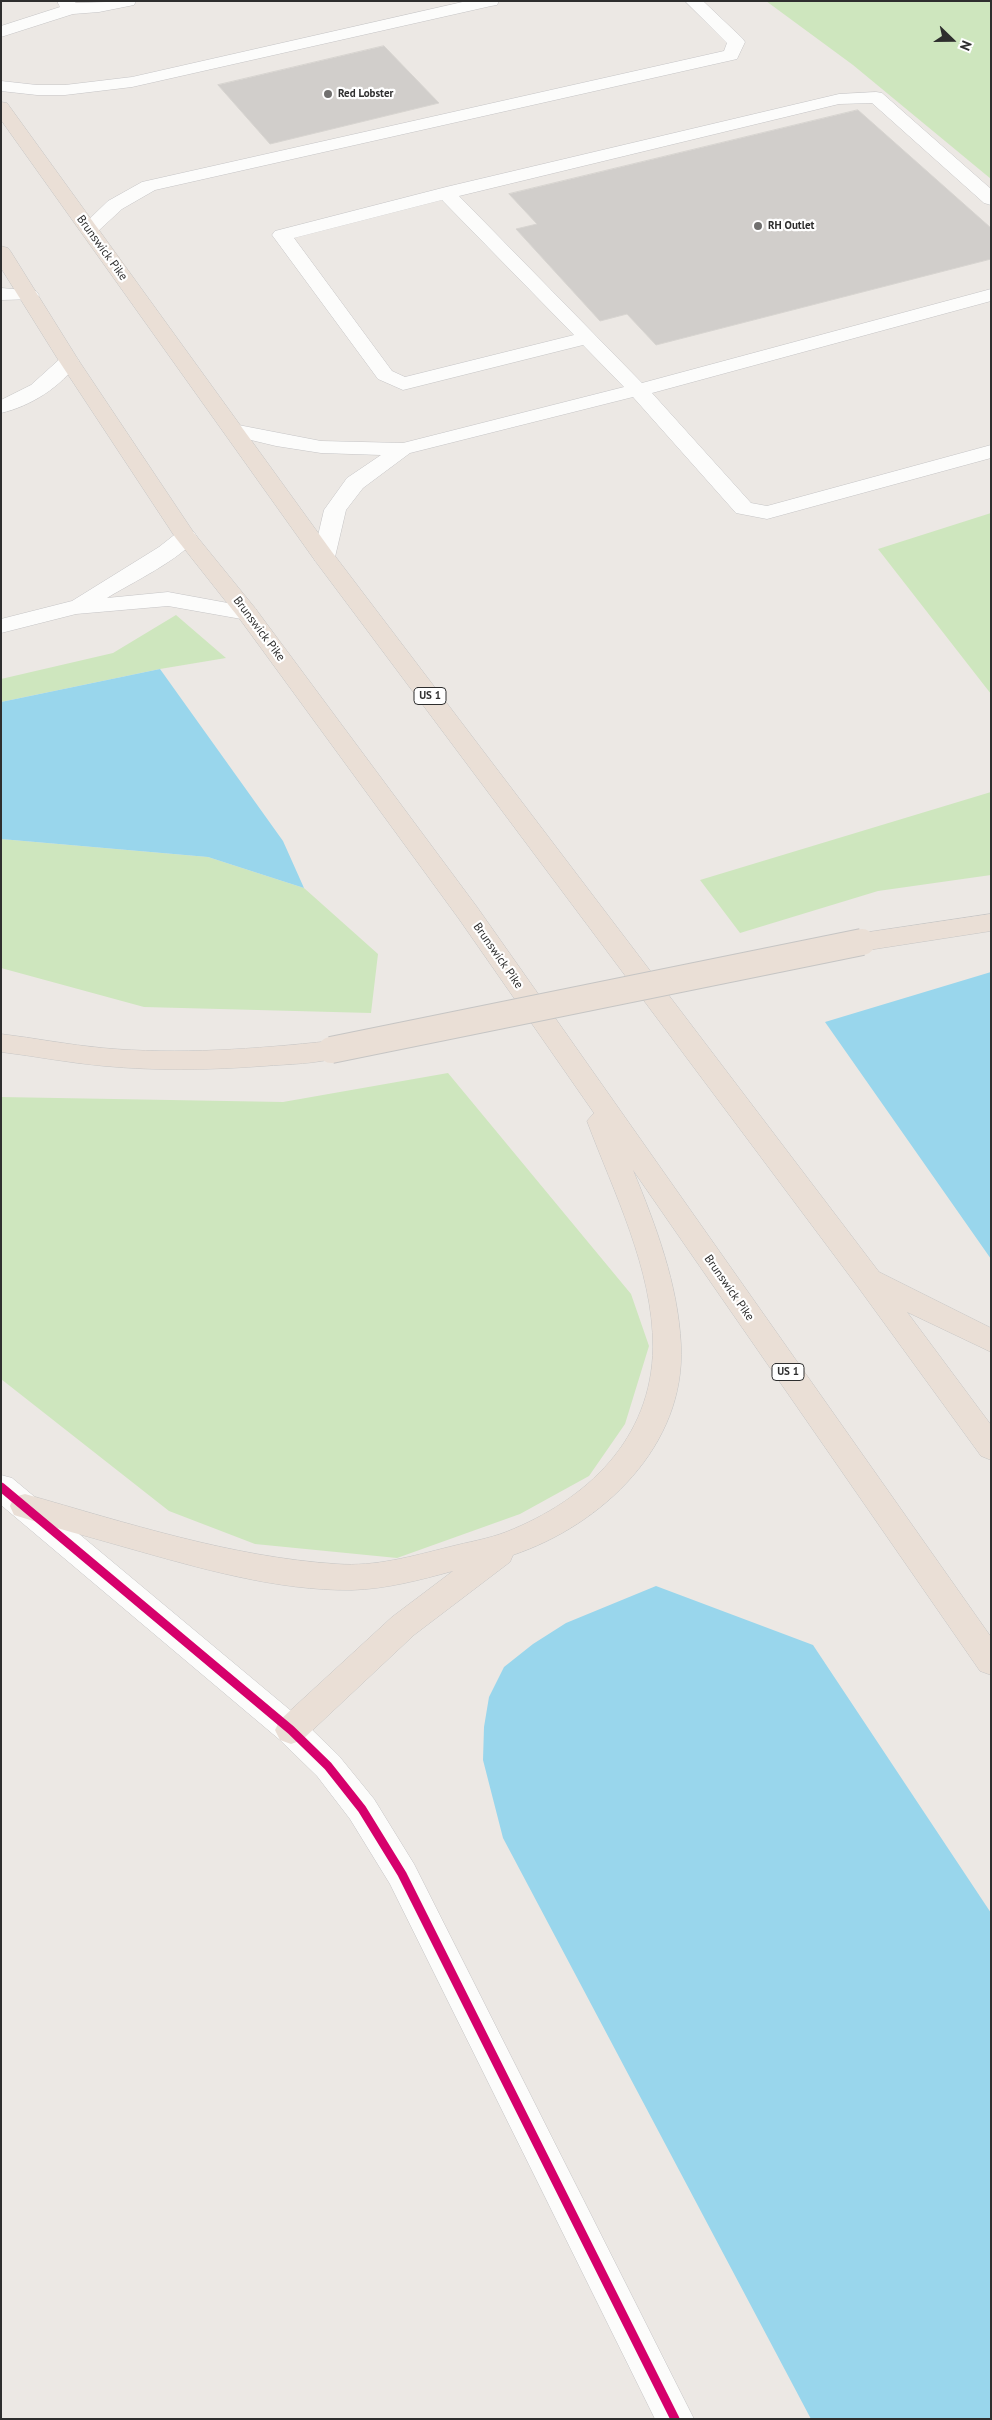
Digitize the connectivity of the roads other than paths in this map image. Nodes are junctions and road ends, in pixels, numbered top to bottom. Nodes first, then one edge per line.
1 (128, 1) edge
2 (491, 1) edge
3 (693, 1) edge
4 (68, 5) edge
5 (1, 32) edge
6 (1, 86) edge
7 (1, 107) edge
8 (446, 193) junction
9 (991, 199) edge
10 (89, 229) junction
11 (1, 252) edge
12 (1, 294) edge
13 (29, 295) junction
14 (991, 295) edge
15 (588, 338) junction
16 (69, 361) junction
17 (638, 390) junction
18 (1, 407) edge
19 (232, 430) junction
20 (403, 449) junction
21 (991, 451) edge
22 (186, 537) junction
23 (324, 557) junction
24 (76, 608) junction
25 (248, 613) junction
26 (1, 626) edge
27 (991, 922) edge
28 (3, 1042) edge
29 (585, 1082) junction
30 (868, 1278) junction
31 (991, 1341) edge
32 (991, 1448) edge
33 (1, 1487) edge
34 (25, 1506) junction
35 (514, 1542) junction
36 (991, 1662) edge
37 (291, 1730) junction
38 (675, 2419) edge

1 - 4 street
2 - 6 street
3 - 10 street
4 - 5 street
7 - 10 highway, Brunswick Pike / US 1
8 - 9 street
8 - 15 street
8 - 15 street
10 - 19 highway, Brunswick Pike / US 1
11 - 13 highway, Brunswick Pike / US 1
12 - 13 street
13 - 16 highway, Brunswick Pike / US 1
14 - 17 street
15 - 17 street
16 - 18 street
16 - 22 highway, Brunswick Pike / US 1
17 - 20 street
17 - 21 street
19 - 20 street
19 - 23 highway, Brunswick Pike / US 1
20 - 23 street
22 - 24 street
22 - 25 highway, Brunswick Pike / US 1
23 - 30 highway, Brunswick Pike / US 1
24 - 25 street
24 - 26 street
25 - 29 highway, Brunswick Pike / US 1
27 - 28 highway, bridge
29 - 35 highway
29 - 36 highway, Brunswick Pike / US 1
30 - 31 highway
30 - 32 highway, Brunswick Pike / US 1
33 - 34 street
34 - 35 highway
34 - 37 street
35 - 37 highway
37 - 38 street

